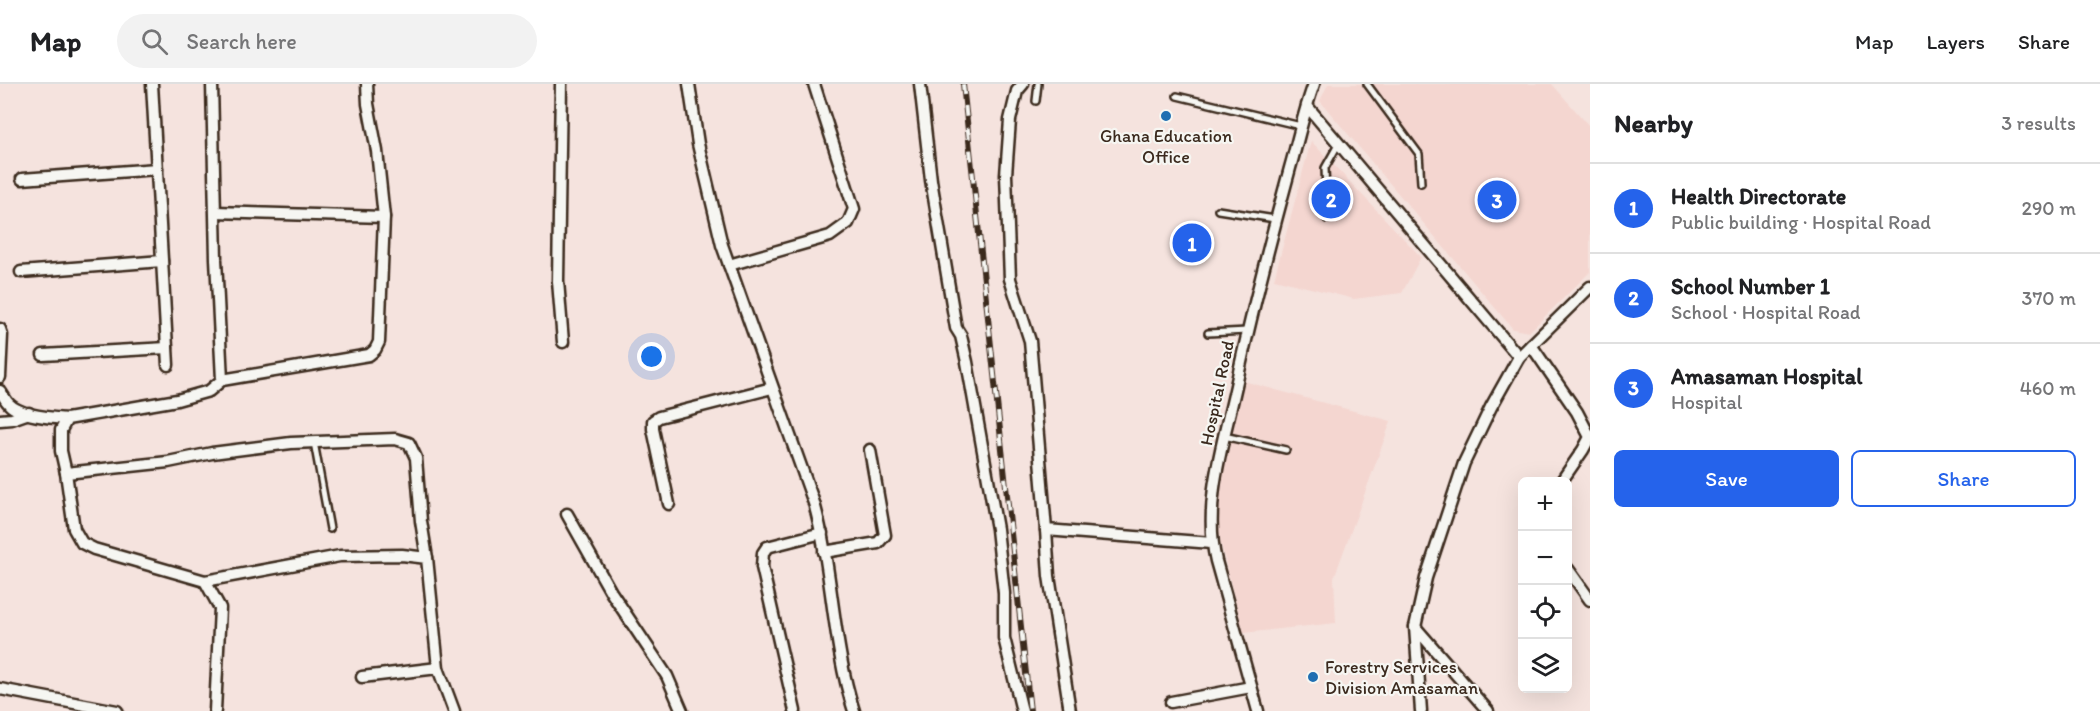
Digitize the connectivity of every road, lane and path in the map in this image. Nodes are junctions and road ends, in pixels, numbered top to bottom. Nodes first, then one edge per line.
1 (152, 84) edge
2 (212, 84) edge
3 (367, 84) edge
4 (561, 84) edge
5 (689, 84) edge
6 (814, 84) edge
7 (920, 84) edge
8 (1023, 84) edge
9 (1038, 84) edge
10 (1314, 84) edge
11 (1367, 84) edge
12 (1177, 96) dead end
13 (1036, 101) dead end
14 (1307, 106) junction
15 (1301, 126) junction
16 (1339, 143) junction
17 (157, 169) junction
18 (22, 179) dead end
19 (1421, 183) dead end
20 (1218, 210) dead end
21 (216, 212) junction
22 (384, 217) junction
23 (1275, 219) junction
24 (1327, 219) dead end
25 (162, 261) junction
26 (729, 265) junction
27 (21, 272) dead end
28 (1590, 287) edge
29 (0, 328) edge
30 (1247, 331) junction
31 (1208, 333) dead end
32 (563, 342) dead end
33 (1531, 345) junction
34 (167, 348) junction
35 (43, 355) dead end
36 (1519, 357) junction
37 (168, 365) dead end
38 (0, 377) edge
39 (222, 380) junction
40 (772, 388) junction
41 (0, 392) edge
42 (29, 413) junction
43 (67, 419) junction
44 (0, 420) edge
45 (1224, 435) junction
46 (1590, 437) edge
47 (314, 442) junction
48 (870, 450) dead end
49 (1286, 450) dead end
50 (66, 473) junction
51 (1564, 477) edge
52 (669, 504) dead end
53 (567, 514) dead end
54 (330, 529) dead end
55 (1046, 530) junction
56 (822, 533) junction
57 (1212, 543) junction
58 (824, 552) junction
59 (427, 558) junction
60 (1572, 575) edge
61 (205, 581) junction
62 (1590, 600) edge
63 (1415, 627) junction
64 (438, 668) junction
65 (362, 677) dead end
66 (1251, 687) junction
67 (1, 692) edge
68 (1171, 702) dead end
69 (104, 710) edge
70 (117, 711) edge
71 (214, 711) edge
72 (453, 711) edge
73 (682, 711) edge
74 (795, 711) edge
75 (854, 711) edge
76 (1022, 711) edge
77 (1070, 711) edge
78 (1258, 711) edge
79 (1421, 711) edge
80 (1488, 711) edge

1 - 17 street
2 - 21 street
3 - 22 street
4 - 32 street
5 - 26 street
6 - 26 street
7 - 76 street
8 - 55 street
9 - 13 lane
10 - 14 street, Hospital Road
11 - 19 lane
12 - 15 lane
14 - 15 street, Hospital Road
14 - 16 street
15 - 23 street, Hospital Road
16 - 24 lane
16 - 36 street
17 - 18 street
17 - 25 street
20 - 23 lane
21 - 22 street
21 - 39 street
22 - 39 street
23 - 30 street, Hospital Road
25 - 27 street
25 - 34 street
26 - 40 street
28 - 33 street
29 - 38 street
30 - 31 lane
30 - 45 street, Hospital Road
33 - 36 street
33 - 46 street
34 - 35 street
34 - 37 street
36 - 63 street
39 - 43 street
40 - 52 street
40 - 56 street
41 - 42 street
42 - 43 street
42 - 44 street
43 - 50 street
45 - 49 lane
45 - 57 street, Hospital Road
46 - 51 street
47 - 50 street
47 - 54 lane
47 - 59 street
48 - 58 street
50 - 61 street
53 - 73 street
55 - 57 street
55 - 77 street
56 - 58 street
56 - 74 street
57 - 66 street, Hospital Road
58 - 75 street
59 - 61 street
59 - 64 street
60 - 62 street
61 - 71 street
63 - 79 street
63 - 80 street
64 - 65 street
64 - 72 street
66 - 68 street
66 - 78 street, Hospital Road
67 - 69 street
69 - 70 street

